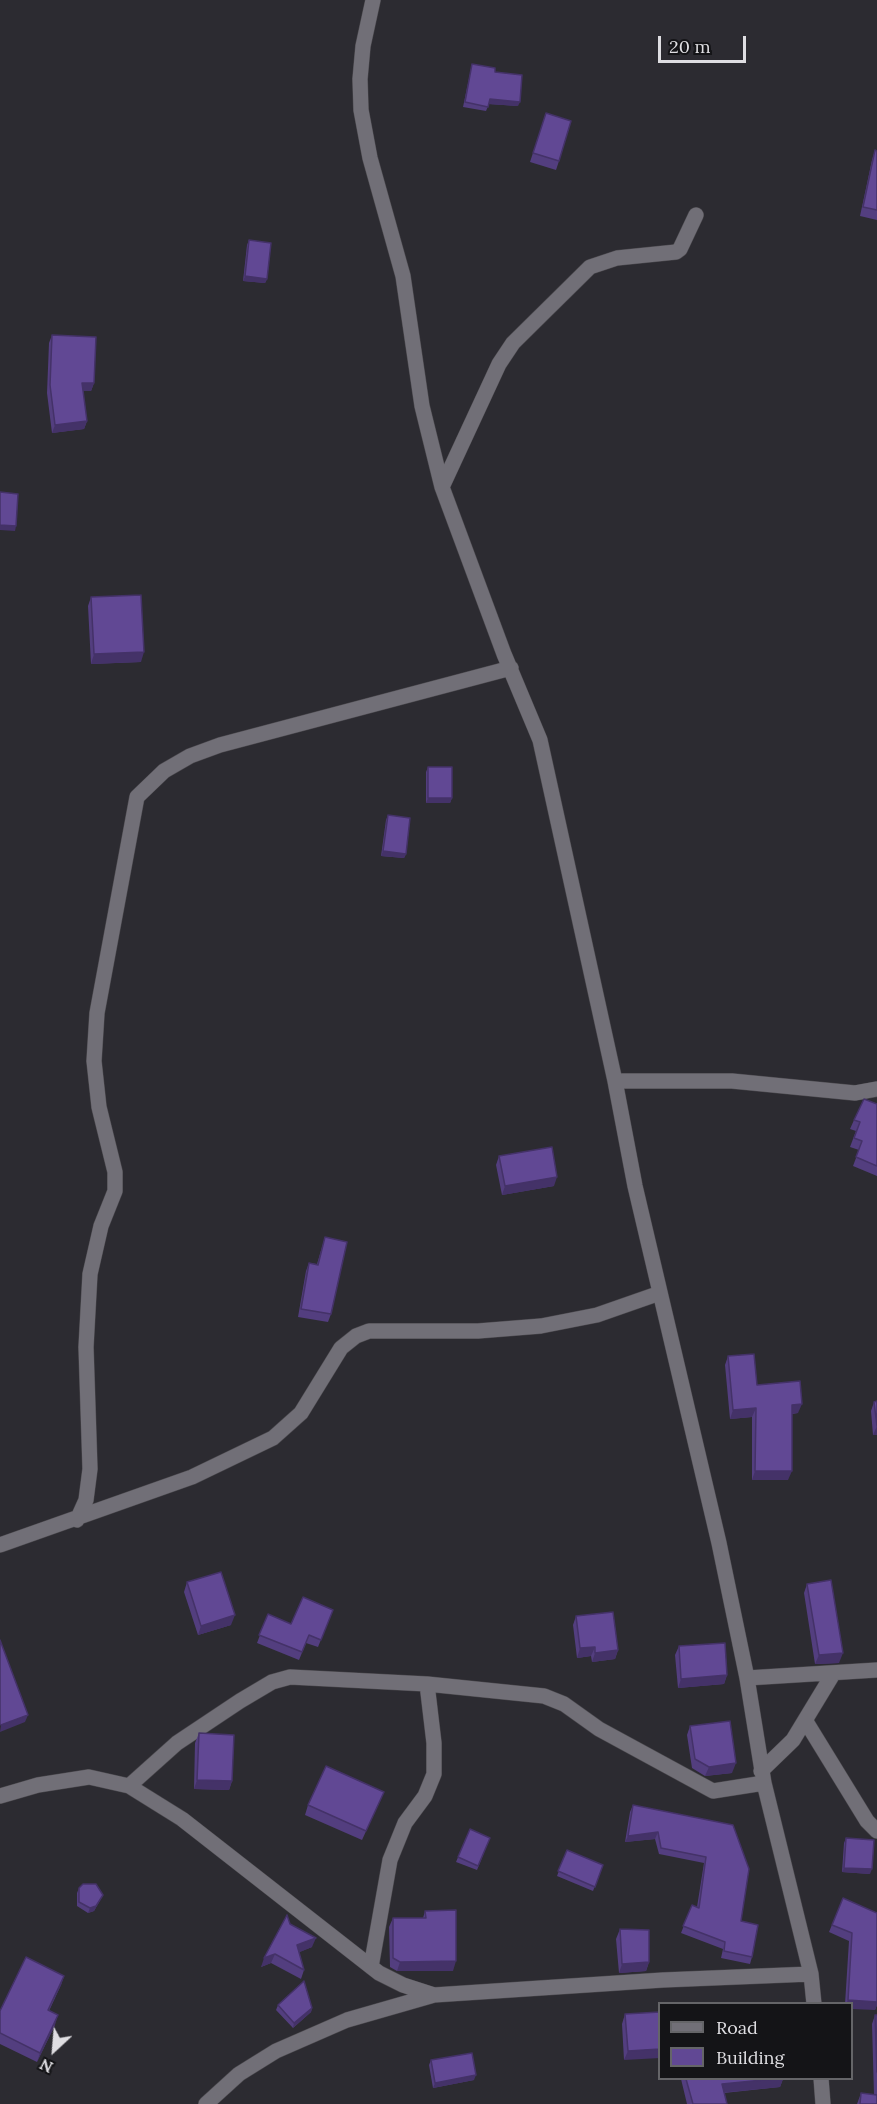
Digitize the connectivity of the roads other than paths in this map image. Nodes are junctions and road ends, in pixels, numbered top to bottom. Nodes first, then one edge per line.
1 (373, 0) edge
2 (696, 215) dead end
3 (442, 487) junction
4 (511, 668) junction
5 (615, 1081) junction
6 (877, 1089) edge
7 (660, 1293) junction
8 (77, 1520) junction
9 (0, 1545) edge
10 (877, 1670) edge
11 (833, 1674) junction
12 (747, 1678) junction
13 (427, 1684) junction
14 (805, 1720) junction
15 (762, 1777) junction
16 (129, 1786) junction
17 (0, 1796) edge
18 (877, 1831) edge
19 (371, 1966) junction
20 (811, 1974) junction
21 (434, 1995) junction
22 (814, 2002) edge
23 (821, 2080) edge
24 (206, 2104) edge
25 (823, 2104) edge

1 - 3 street
2 - 3 street
3 - 4 street
4 - 5 street
4 - 8 street
5 - 6 street
5 - 7 street
7 - 8 street
7 - 12 street
8 - 9 street
10 - 11 street
11 - 12 street
11 - 14 street
12 - 15 street
13 - 15 street
13 - 16 street
13 - 19 street
14 - 15 street
14 - 18 street
15 - 20 street
16 - 17 street
16 - 19 street
19 - 21 street
20 - 21 street
20 - 22 street
21 - 24 street
23 - 25 street

